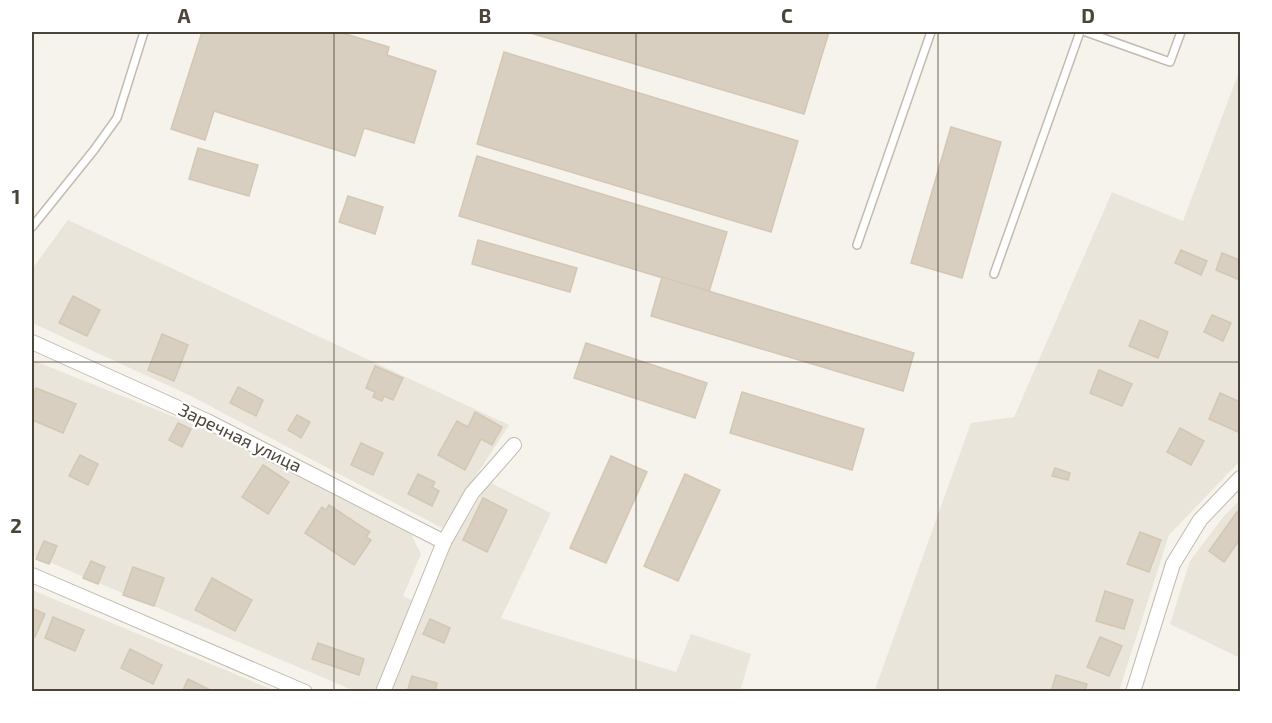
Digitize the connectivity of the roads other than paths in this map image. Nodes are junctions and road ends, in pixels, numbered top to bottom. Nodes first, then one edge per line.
1 (144, 32) edge
2 (931, 32) edge
3 (1080, 32) edge
4 (1086, 32) edge
5 (1181, 32) edge
6 (32, 227) edge
7 (857, 245) dead end
8 (994, 274) dead end
9 (32, 342) edge
10 (514, 445) dead end
11 (1240, 478) edge
12 (444, 542) junction
13 (32, 575) edge
14 (305, 692) edge
15 (383, 692) edge
16 (1133, 692) edge

1 - 6 lane
2 - 7 lane
3 - 8 lane
4 - 5 lane
9 - 12 street, Заречная улица
10 - 12 street
11 - 16 street
12 - 15 street
13 - 14 street

